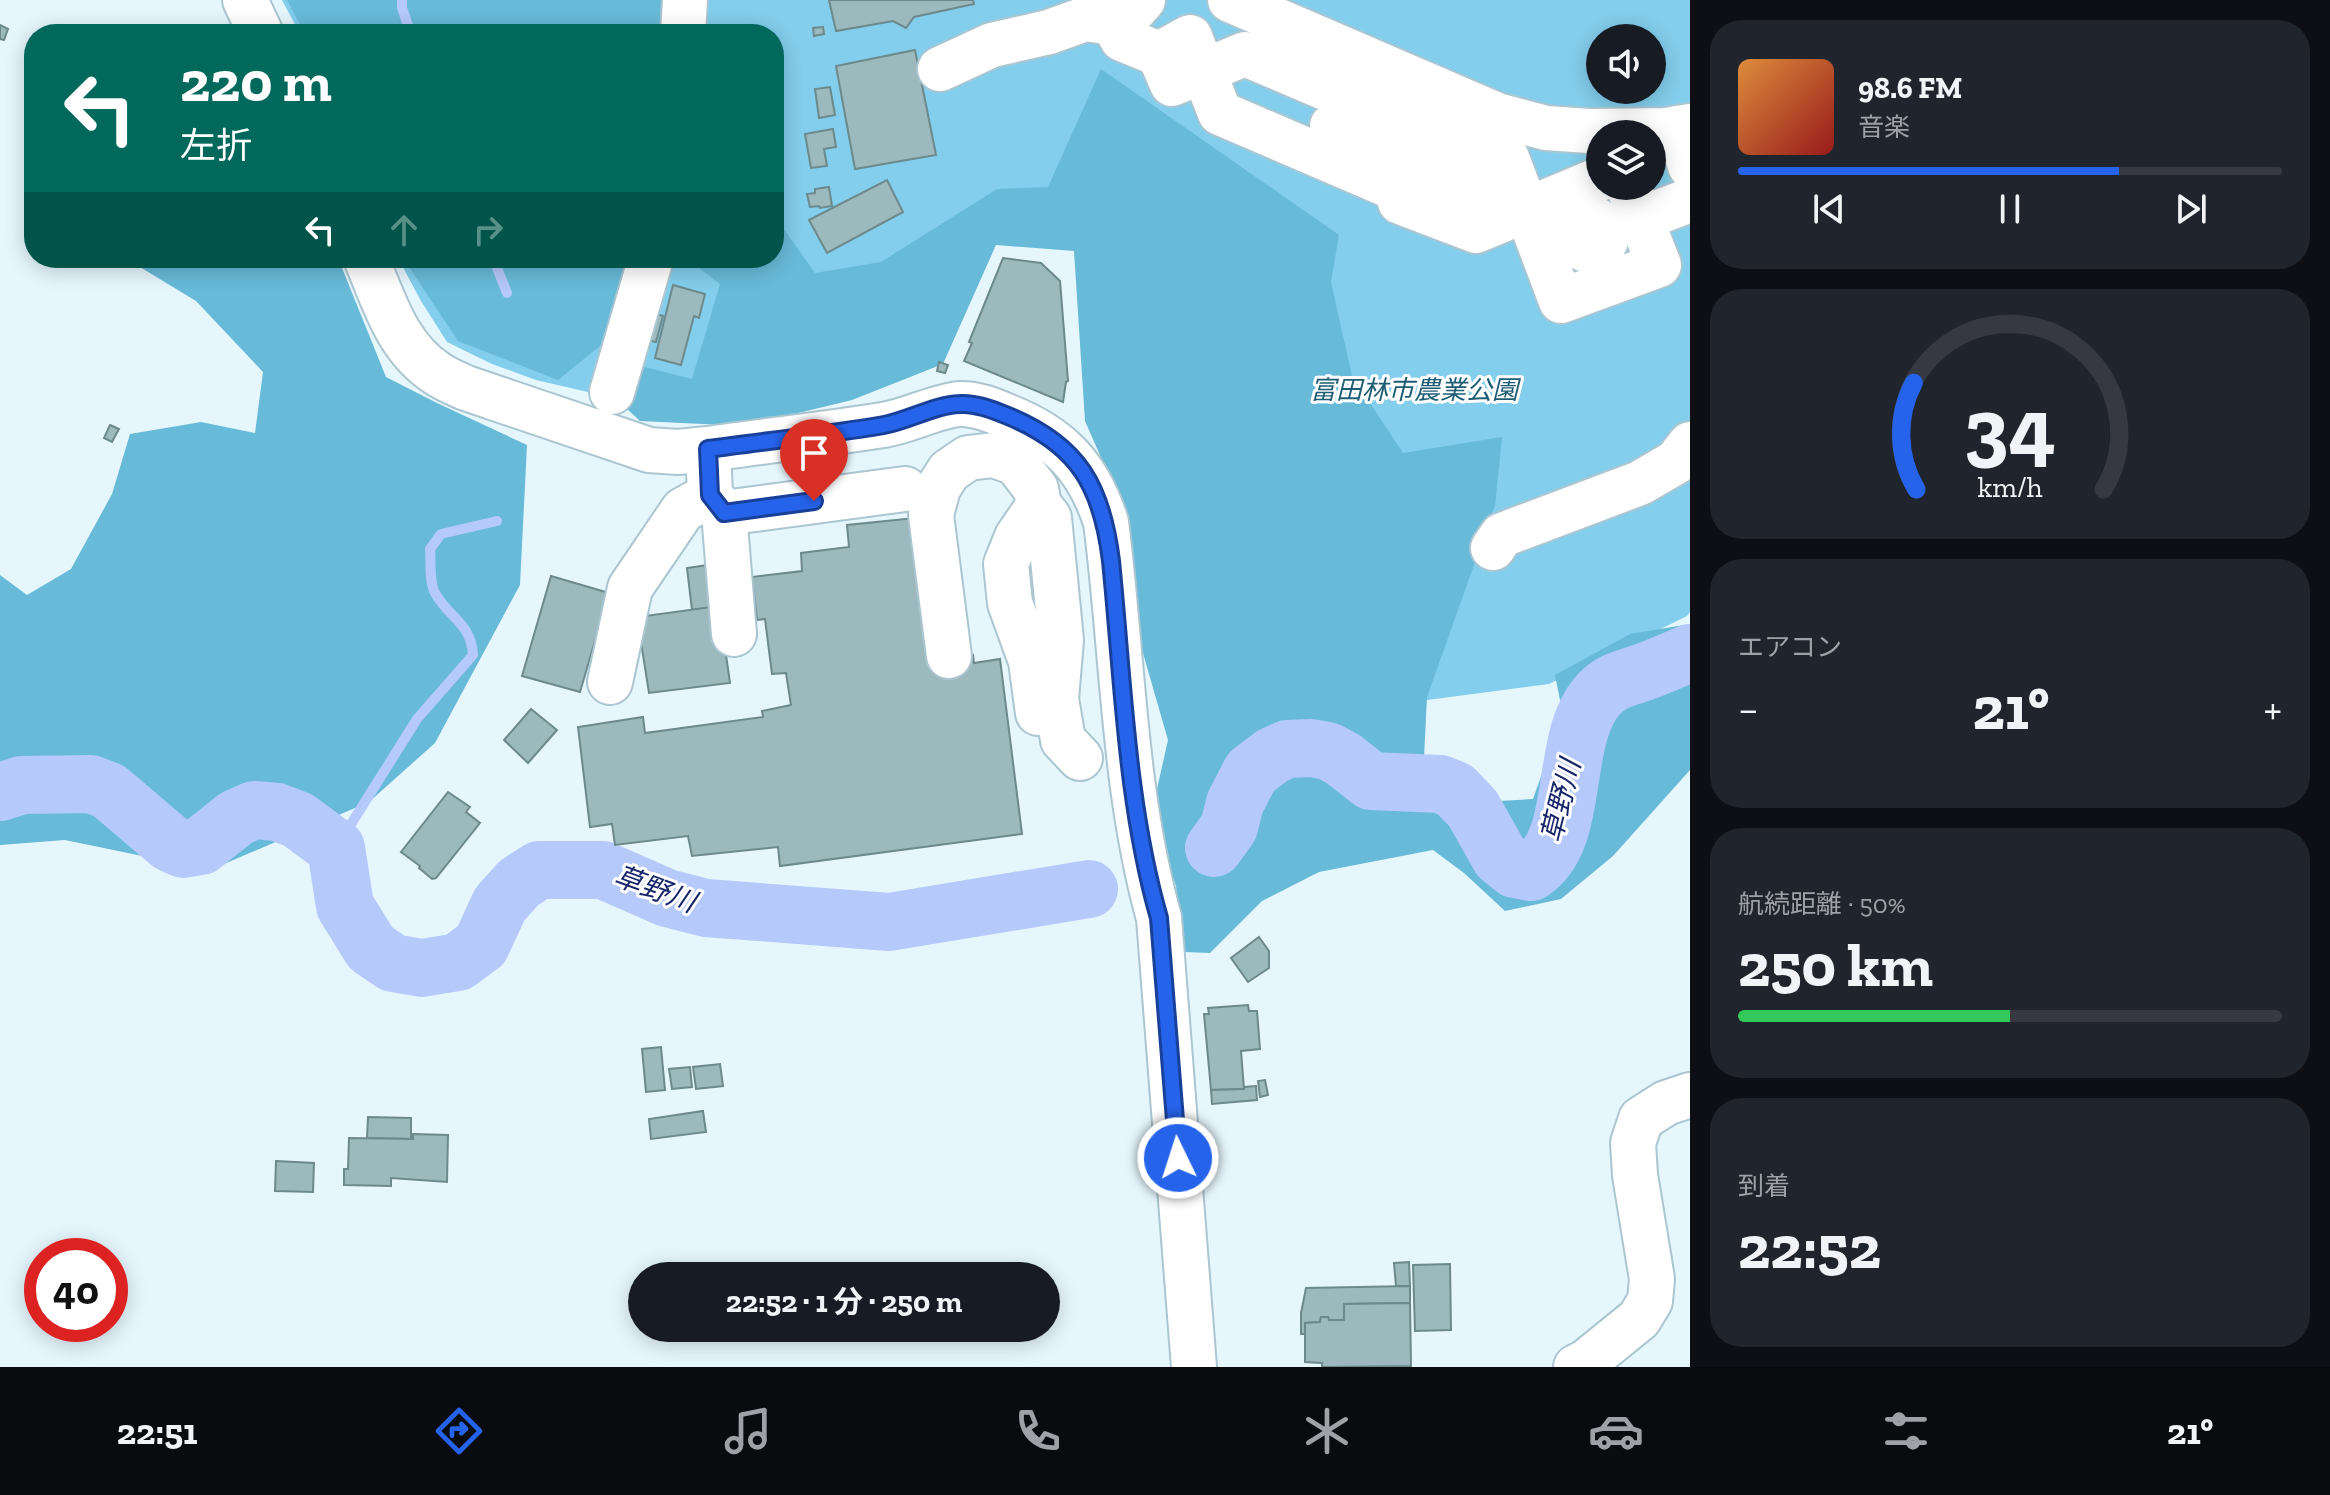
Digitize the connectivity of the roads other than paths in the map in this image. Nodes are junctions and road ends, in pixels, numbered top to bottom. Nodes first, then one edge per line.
1 (245, 0) edge
2 (685, 0) edge
3 (1230, 0) edge
4 (1128, 12) edge
5 (256, 24) edge
6 (684, 24) edge
7 (940, 69) dead end
8 (1273, 100) junction
9 (1686, 140) edge
10 (1518, 200) edge
11 (1690, 200) edge
12 (370, 268) edge
13 (648, 268) edge
14 (612, 392) dead end
15 (1690, 444) edge
16 (708, 449) junction
17 (905, 489) dead end
18 (717, 504) junction
19 (1493, 548) dead end
20 (734, 634) dead end
21 (949, 656) dead end
22 (610, 682) dead end
23 (1130, 753) junction
24 (1690, 1095) edge
25 (1194, 1367) edge
26 (1576, 1367) edge

1 - 5 street
2 - 6 street
3 - 9 street
4 - 7 street
4 - 8 street
8 - 10 street
8 - 10 street
10 - 11 street
12 - 16 street
13 - 14 street
15 - 19 street
16 - 18 street
16 - 23 street
17 - 18 street
18 - 20 street
18 - 22 street
21 - 23 street
23 - 25 street
24 - 26 street

